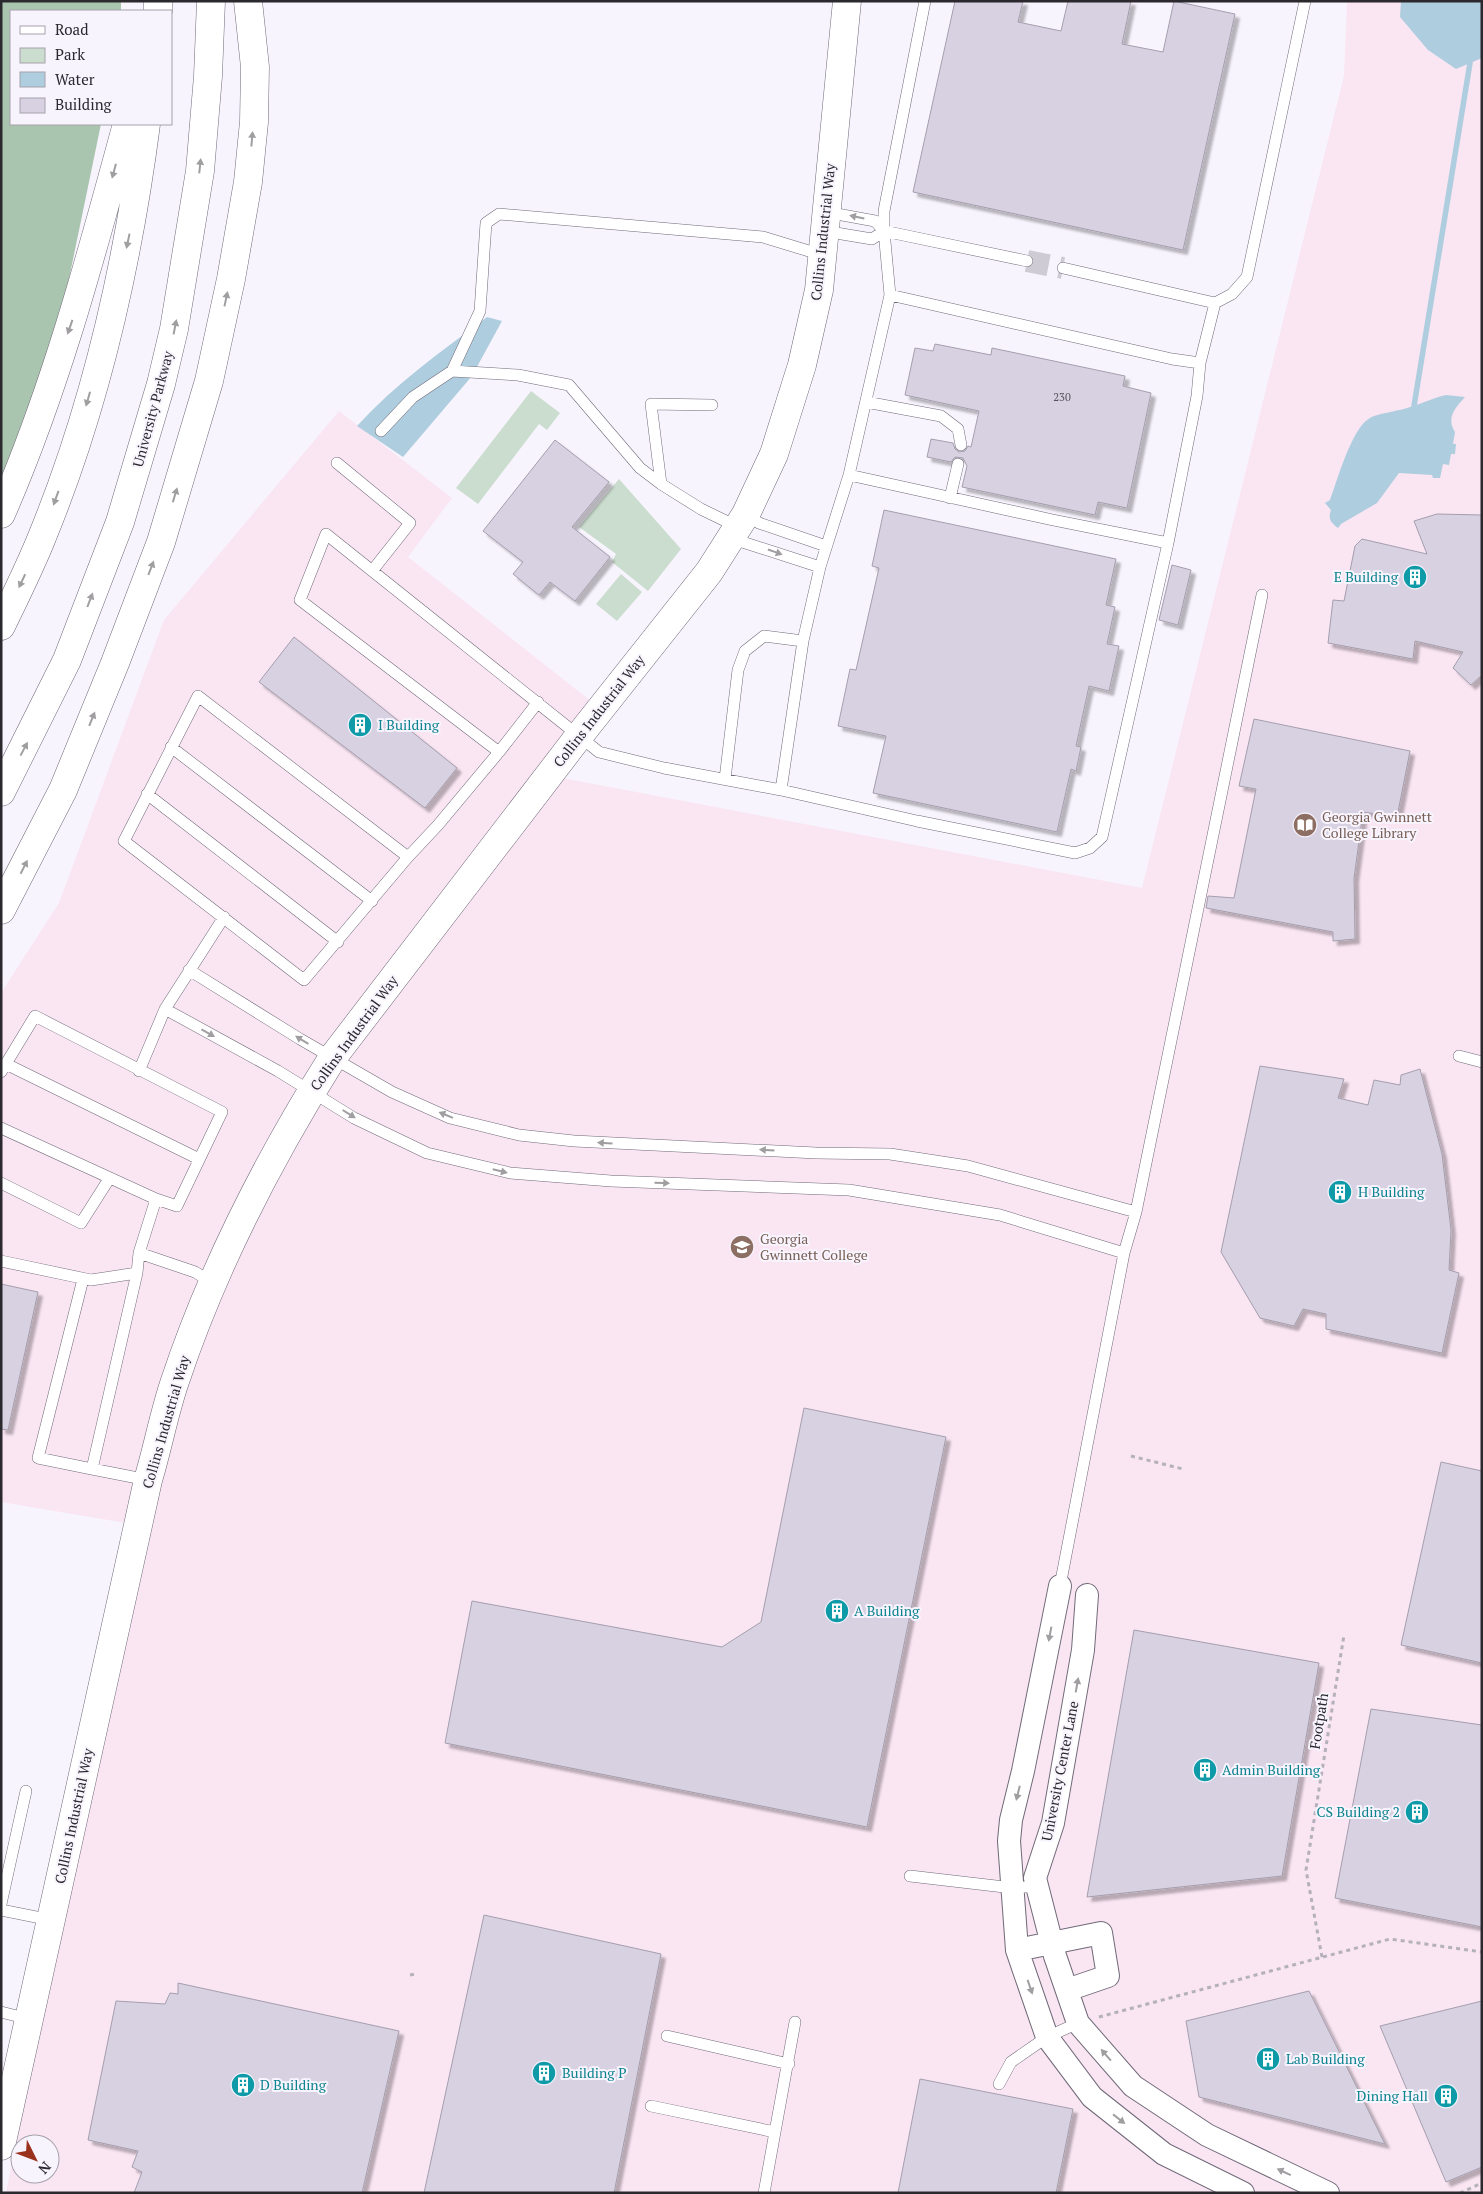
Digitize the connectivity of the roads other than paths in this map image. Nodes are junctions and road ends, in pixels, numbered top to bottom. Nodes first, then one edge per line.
1 (211, 1) edge
2 (248, 1) edge
3 (847, 1) edge
4 (925, 1) edge
5 (1305, 1) edge
6 (127, 125) edge
7 (146, 125) edge
8 (824, 232) junction
9 (884, 232) junction
10 (1027, 261) tunnel mouth
11 (1063, 268) tunnel mouth
12 (890, 295) junction
13 (1215, 303) junction
14 (1200, 363) junction
15 (452, 371) junction
16 (866, 402) junction
17 (712, 405) dead end
18 (381, 431) dead end
19 (961, 445) dead end
20 (336, 464) dead end
21 (958, 464) dead end
22 (850, 475) junction
23 (661, 484) junction
24 (950, 498) junction
25 (1, 514) edge
26 (738, 526) junction
27 (1168, 543) junction
28 (826, 546) junction
29 (820, 567) junction
30 (372, 571) junction
31 (1262, 595) dead end
32 (1, 626) edge
33 (803, 641) junction
34 (538, 702) junction
35 (579, 736) junction
36 (171, 748) junction
37 (499, 752) junction
38 (725, 780) junction
39 (781, 790) junction
40 (1, 792) edge
41 (147, 794) junction
42 (408, 857) junction
43 (372, 901) junction
44 (1, 910) edge
45 (224, 917) junction
46 (338, 942) junction
47 (189, 970) junction
48 (165, 1009) junction
49 (1459, 1056) dead end
50 (332, 1058) junction
51 (1482, 1062) edge
52 (3, 1068) edge
53 (139, 1071) junction
54 (311, 1091) junction
55 (1, 1128) edge
56 (199, 1159) junction
57 (109, 1179) junction
58 (1, 1183) edge
59 (156, 1199) junction
60 (1136, 1212) junction
61 (1124, 1253) junction
62 (139, 1254) junction
63 (1, 1261) edge
64 (137, 1273) junction
65 (82, 1279) junction
66 (214, 1283) junction
67 (92, 1469) junction
68 (148, 1480) junction
69 (1060, 1586) joint
70 (1087, 1595) dead end
71 (26, 1791) dead end
72 (910, 1876) dead end
73 (1038, 1886) junction
74 (1013, 1888) junction
75 (1, 1904) edge
76 (1, 1910) edge
77 (51, 1920) junction
78 (1052, 1943) junction
79 (1017, 1950) junction
80 (1067, 1990) junction
81 (1, 2012) edge
82 (29, 2019) junction
83 (795, 2022) dead end
84 (1078, 2022) junction
85 (667, 2036) dead end
86 (1047, 2037) junction
87 (788, 2064) junction
88 (999, 2084) dead end
89 (651, 2106) dead end
90 (775, 2132) junction
91 (1, 2146) edge
92 (764, 2193) edge
93 (1243, 2193) edge
94 (1328, 2193) edge

40 -> 1 main road, University Parkway
44 -> 2 main road
3 - 8 main road, Collins Industrial Way
4 - 9 lane
5 - 13 lane
6 -> 25 main road
7 -> 32 main road
8 - 9 lane
9 -> 8 lane
8 - 15 lane
8 - 26 main road, Collins Industrial Way
9 - 10 lane
9 - 12 lane
11 - 13 lane
12 - 14 lane
12 - 16 lane
13 - 14 lane
14 - 27 lane
15 - 18 lane
15 - 23 lane
16 - 19 lane
16 - 22 lane
17 - 23 lane
20 - 30 lane
21 - 24 lane
22 - 24 lane
22 - 28 lane
23 - 26 lane
24 - 27 lane
26 - 28 lane
26 -> 29 lane
26 - 35 main road, Collins Industrial Way
27 - 39 lane
28 - 29 lane
29 - 33 lane
30 - 34 lane
30 - 37 lane
31 - 60 lane
33 - 38 lane
33 - 39 lane
34 - 35 lane
34 - 37 lane
35 - 38 lane
35 - 50 main road, Collins Industrial Way
36 - 41 lane
36 - 42 lane
36 - 43 lane
37 - 42 lane
38 - 39 lane
41 - 45 lane
41 - 46 lane
42 - 43 lane
43 - 46 lane
45 - 46 lane
45 - 47 lane
47 - 48 lane
50 -> 47 lane
48 - 53 lane
48 -> 54 lane
49 - 51 lane
50 - 54 main road, Collins Industrial Way
60 -> 50 lane
52 - 53 lane
52 - 56 lane
53 - 56 lane
54 -> 61 lane
54 - 66 main road, Collins Industrial Way
55 - 57 lane
56 - 59 lane
57 - 58 lane
57 - 59 lane
59 - 62 lane
60 - 61 lane
61 - 69 lane
62 - 64 lane
62 - 66 lane
63 - 65 lane
64 - 65 lane
64 - 67 lane
65 - 67 lane
66 - 68 main road, Collins Industrial Way
67 - 68 lane
68 - 77 main road, Collins Industrial Way
69 -> 74 street
73 -> 70 street, University Center Lane
71 - 75 lane
72 - 74 lane
73 - 74 lane
73 - 78 street, University Center Lane
74 - 79 street
76 - 77 lane
77 - 82 main road, Collins Industrial Way
78 - 79 street
78 - 80 street, University Center Lane
78 - 80 street
79 -> 86 street
80 - 84 street, University Center Lane
81 - 82 lane
82 - 91 main road, Collins Industrial Way
83 - 87 lane
84 - 86 lane
94 -> 84 street, University Center Lane
85 - 87 lane
86 - 88 lane
86 -> 93 street
87 - 90 lane
89 - 90 lane
90 - 92 lane

